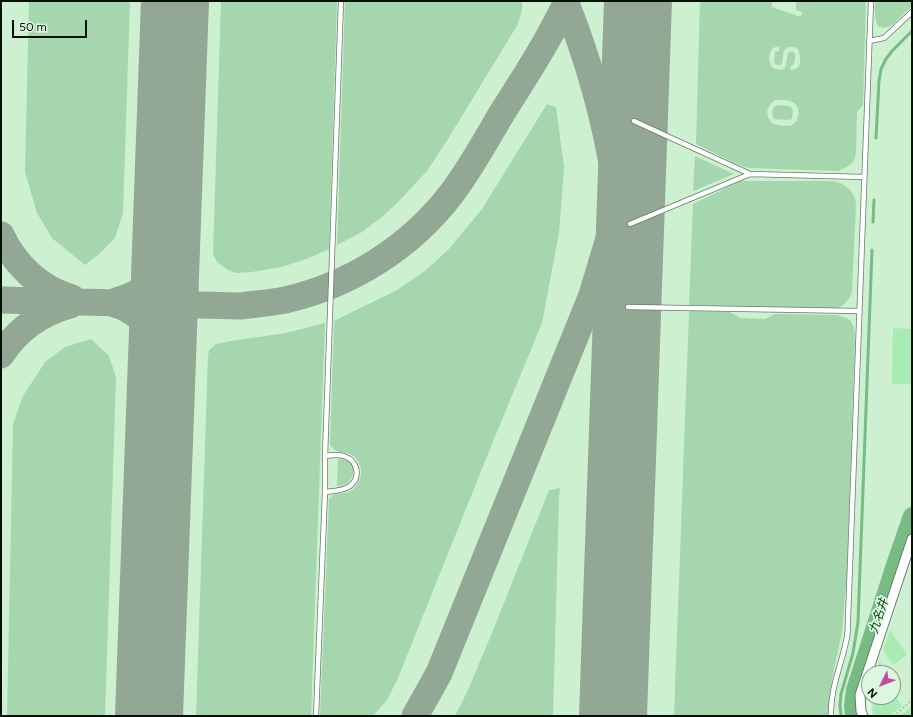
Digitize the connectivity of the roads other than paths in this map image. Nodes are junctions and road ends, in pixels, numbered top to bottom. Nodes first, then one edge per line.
1 (341, 1) edge
2 (871, 1) edge
3 (912, 12) edge
4 (869, 40) junction
5 (634, 121) dead end
6 (750, 174) junction
7 (864, 177) junction
8 (630, 224) dead end
9 (628, 307) dead end
10 (859, 311) junction
11 (325, 456) junction
12 (325, 492) junction
13 (912, 539) edge
14 (316, 716) edge
15 (831, 716) edge
16 (863, 716) edge

1 - 11 lane
2 - 4 lane
3 - 4 lane
4 - 7 lane
5 - 6 lane
6 - 7 lane
6 - 8 lane
7 - 10 lane
9 - 10 lane
10 - 15 lane
11 - 12 lane
11 - 12 lane
12 - 14 lane
13 - 16 street

